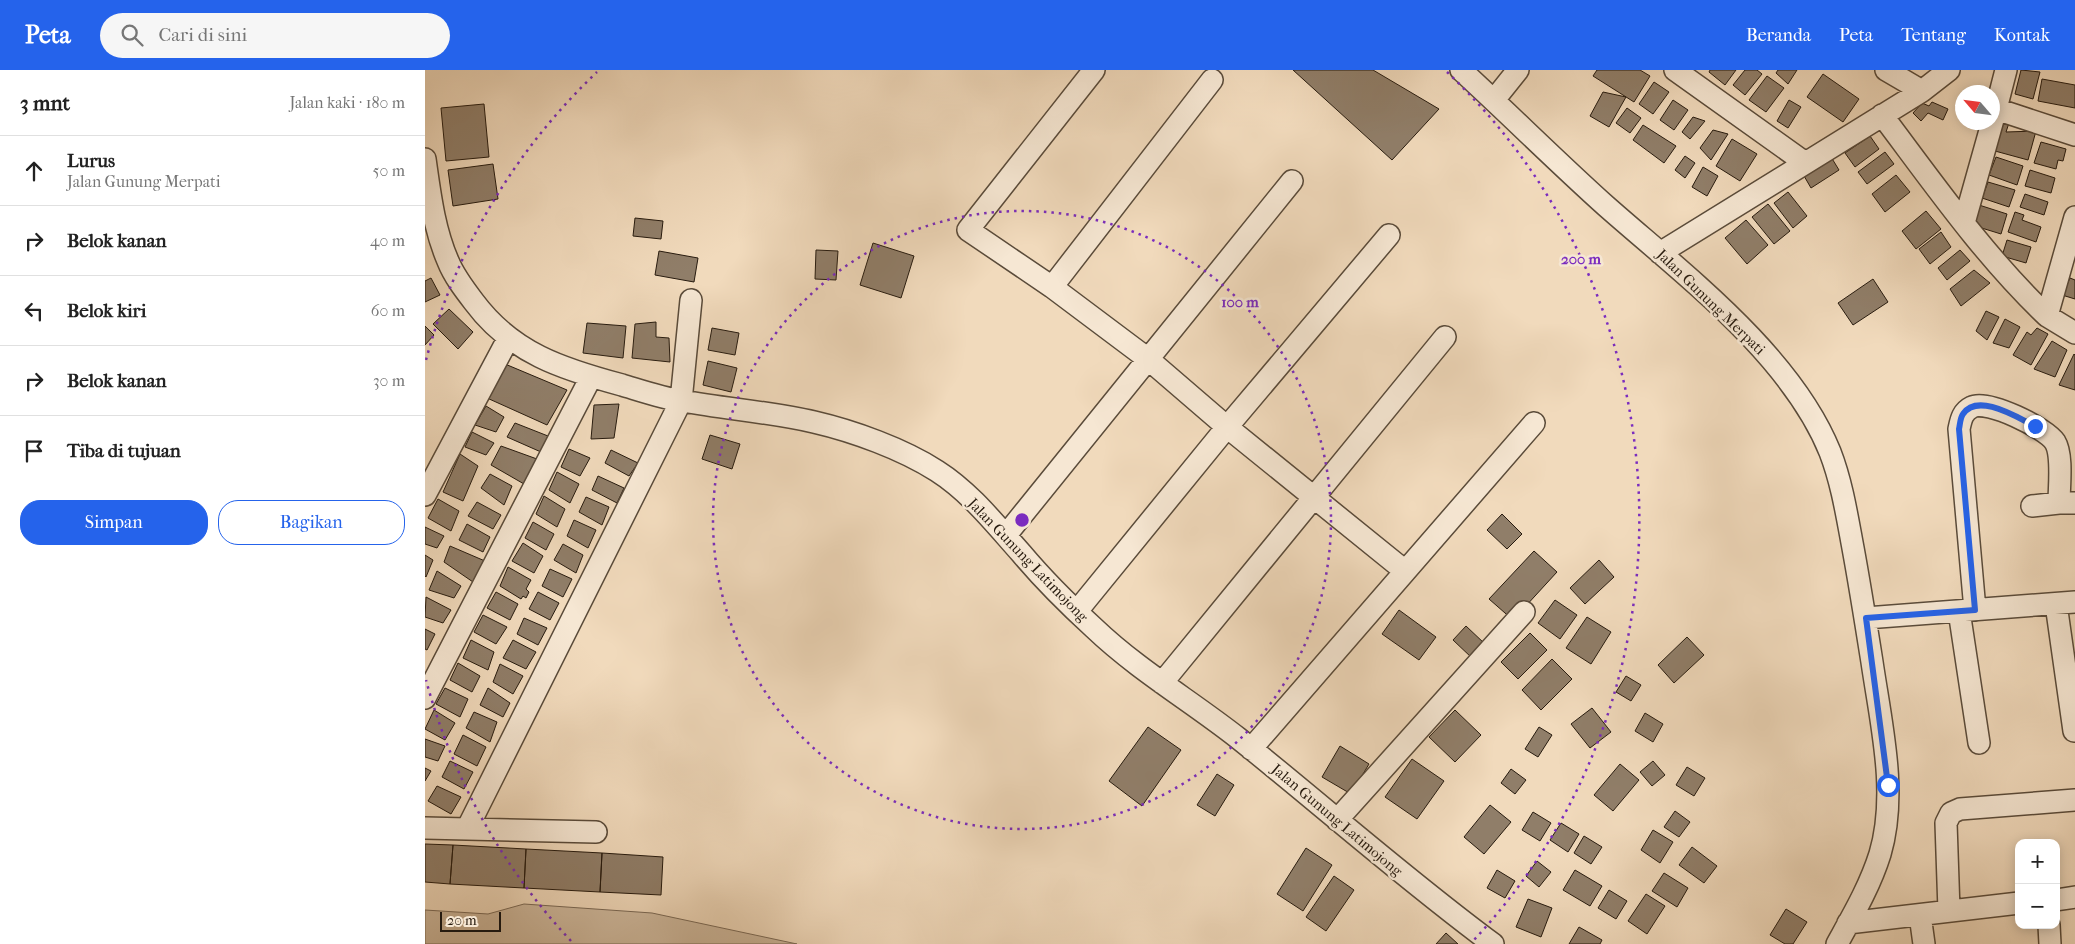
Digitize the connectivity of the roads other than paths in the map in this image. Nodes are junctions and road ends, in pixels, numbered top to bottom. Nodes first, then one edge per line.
1 (1094, 70) edge
2 (1461, 70) edge
3 (1518, 70) edge
4 (1675, 70) edge
5 (1886, 70) edge
6 (1949, 70) edge
7 (2006, 70) edge
8 (1212, 80) dead end
9 (1922, 90) junction
10 (2000, 93) edge
11 (1493, 100) junction
12 (2000, 110) edge
13 (1882, 115) junction
14 (1990, 130) edge
15 (2075, 134) edge
16 (425, 159) edge
17 (1803, 162) junction
18 (1292, 181) dead end
19 (427, 188) edge
20 (2075, 217) edge
21 (1964, 223) junction
22 (1389, 235) dead end
23 (1660, 253) junction
24 (1052, 287) junction
25 (691, 300) dead end
26 (2047, 316) junction
27 (2075, 333) edge
28 (1445, 337) dead end
29 (508, 339) junction
30 (1148, 359) junction
31 (591, 377) junction
32 (681, 401) junction
33 (1534, 423) dead end
34 (1227, 427) junction
35 (425, 495) edge
36 (1313, 498) junction
37 (2067, 503) edge
38 (2032, 506) dead end
39 (1006, 535) junction
40 (1405, 571) junction
41 (2066, 603) edge
42 (1077, 611) junction
43 (1967, 611) junction
44 (1523, 612) dead end
45 (1866, 618) junction
46 (1162, 683) junction
47 (425, 698) edge
48 (2074, 731) edge
49 (1979, 743) dead end
50 (1251, 749) junction
51 (2075, 800) edge
52 (1337, 820) junction
53 (425, 828) edge
54 (467, 829) junction
55 (596, 832) dead end
56 (2075, 897) edge
57 (2060, 899) edge
58 (2015, 904) edge
59 (1949, 910) junction
60 (1920, 915) junction
61 (1848, 923) junction
62 (2049, 929) edge
63 (1493, 944) edge
64 (1837, 944) edge
65 (1924, 944) edge
66 (2051, 944) edge

1 - 24 street
2 - 11 street, Jalan Gunung Merpati
3 - 11 street
4 - 17 street
5 - 9 street
6 - 9 street
7 - 10 street
8 - 24 street
9 - 13 street
11 - 23 street, Jalan Gunung Merpati
12 - 15 street
13 - 17 street
13 - 21 street
14 - 21 street
16 - 19 street, Jalan Gunung Latimojong
17 - 23 street
18 - 30 street
19 - 29 street, Jalan Gunung Latimojong
20 - 26 street
21 - 26 street
22 - 34 street
23 - 45 street, Jalan Gunung Merpati
24 - 30 street
25 - 32 street
26 - 27 street
28 - 36 street
29 - 31 street, Jalan Gunung Latimojong
29 - 35 street
30 - 34 street
30 - 39 street
31 - 32 street, Jalan Gunung Latimojong
31 - 47 street
32 - 39 street, Jalan Gunung Latimojong
32 - 54 street
33 - 40 street
34 - 36 street
34 - 42 street
36 - 40 street
36 - 46 street
37 - 38 street
37 - 43 street
39 - 42 street, Jalan Gunung Latimojong
40 - 50 street
41 - 43 street
41 - 48 street
42 - 46 street, Jalan Gunung Latimojong
43 - 45 street
43 - 49 street
44 - 52 street
45 - 61 street, Jalan Gunung Merpati
46 - 50 street, Jalan Gunung Latimojong
50 - 52 street, Jalan Gunung Latimojong
51 - 59 street
52 - 63 street, Jalan Gunung Latimojong
53 - 54 street
54 - 55 street
56 - 57 street
58 - 59 street
59 - 60 street
60 - 61 street
60 - 65 street
61 - 64 street, Jalan Gunung Merpati
62 - 66 street

